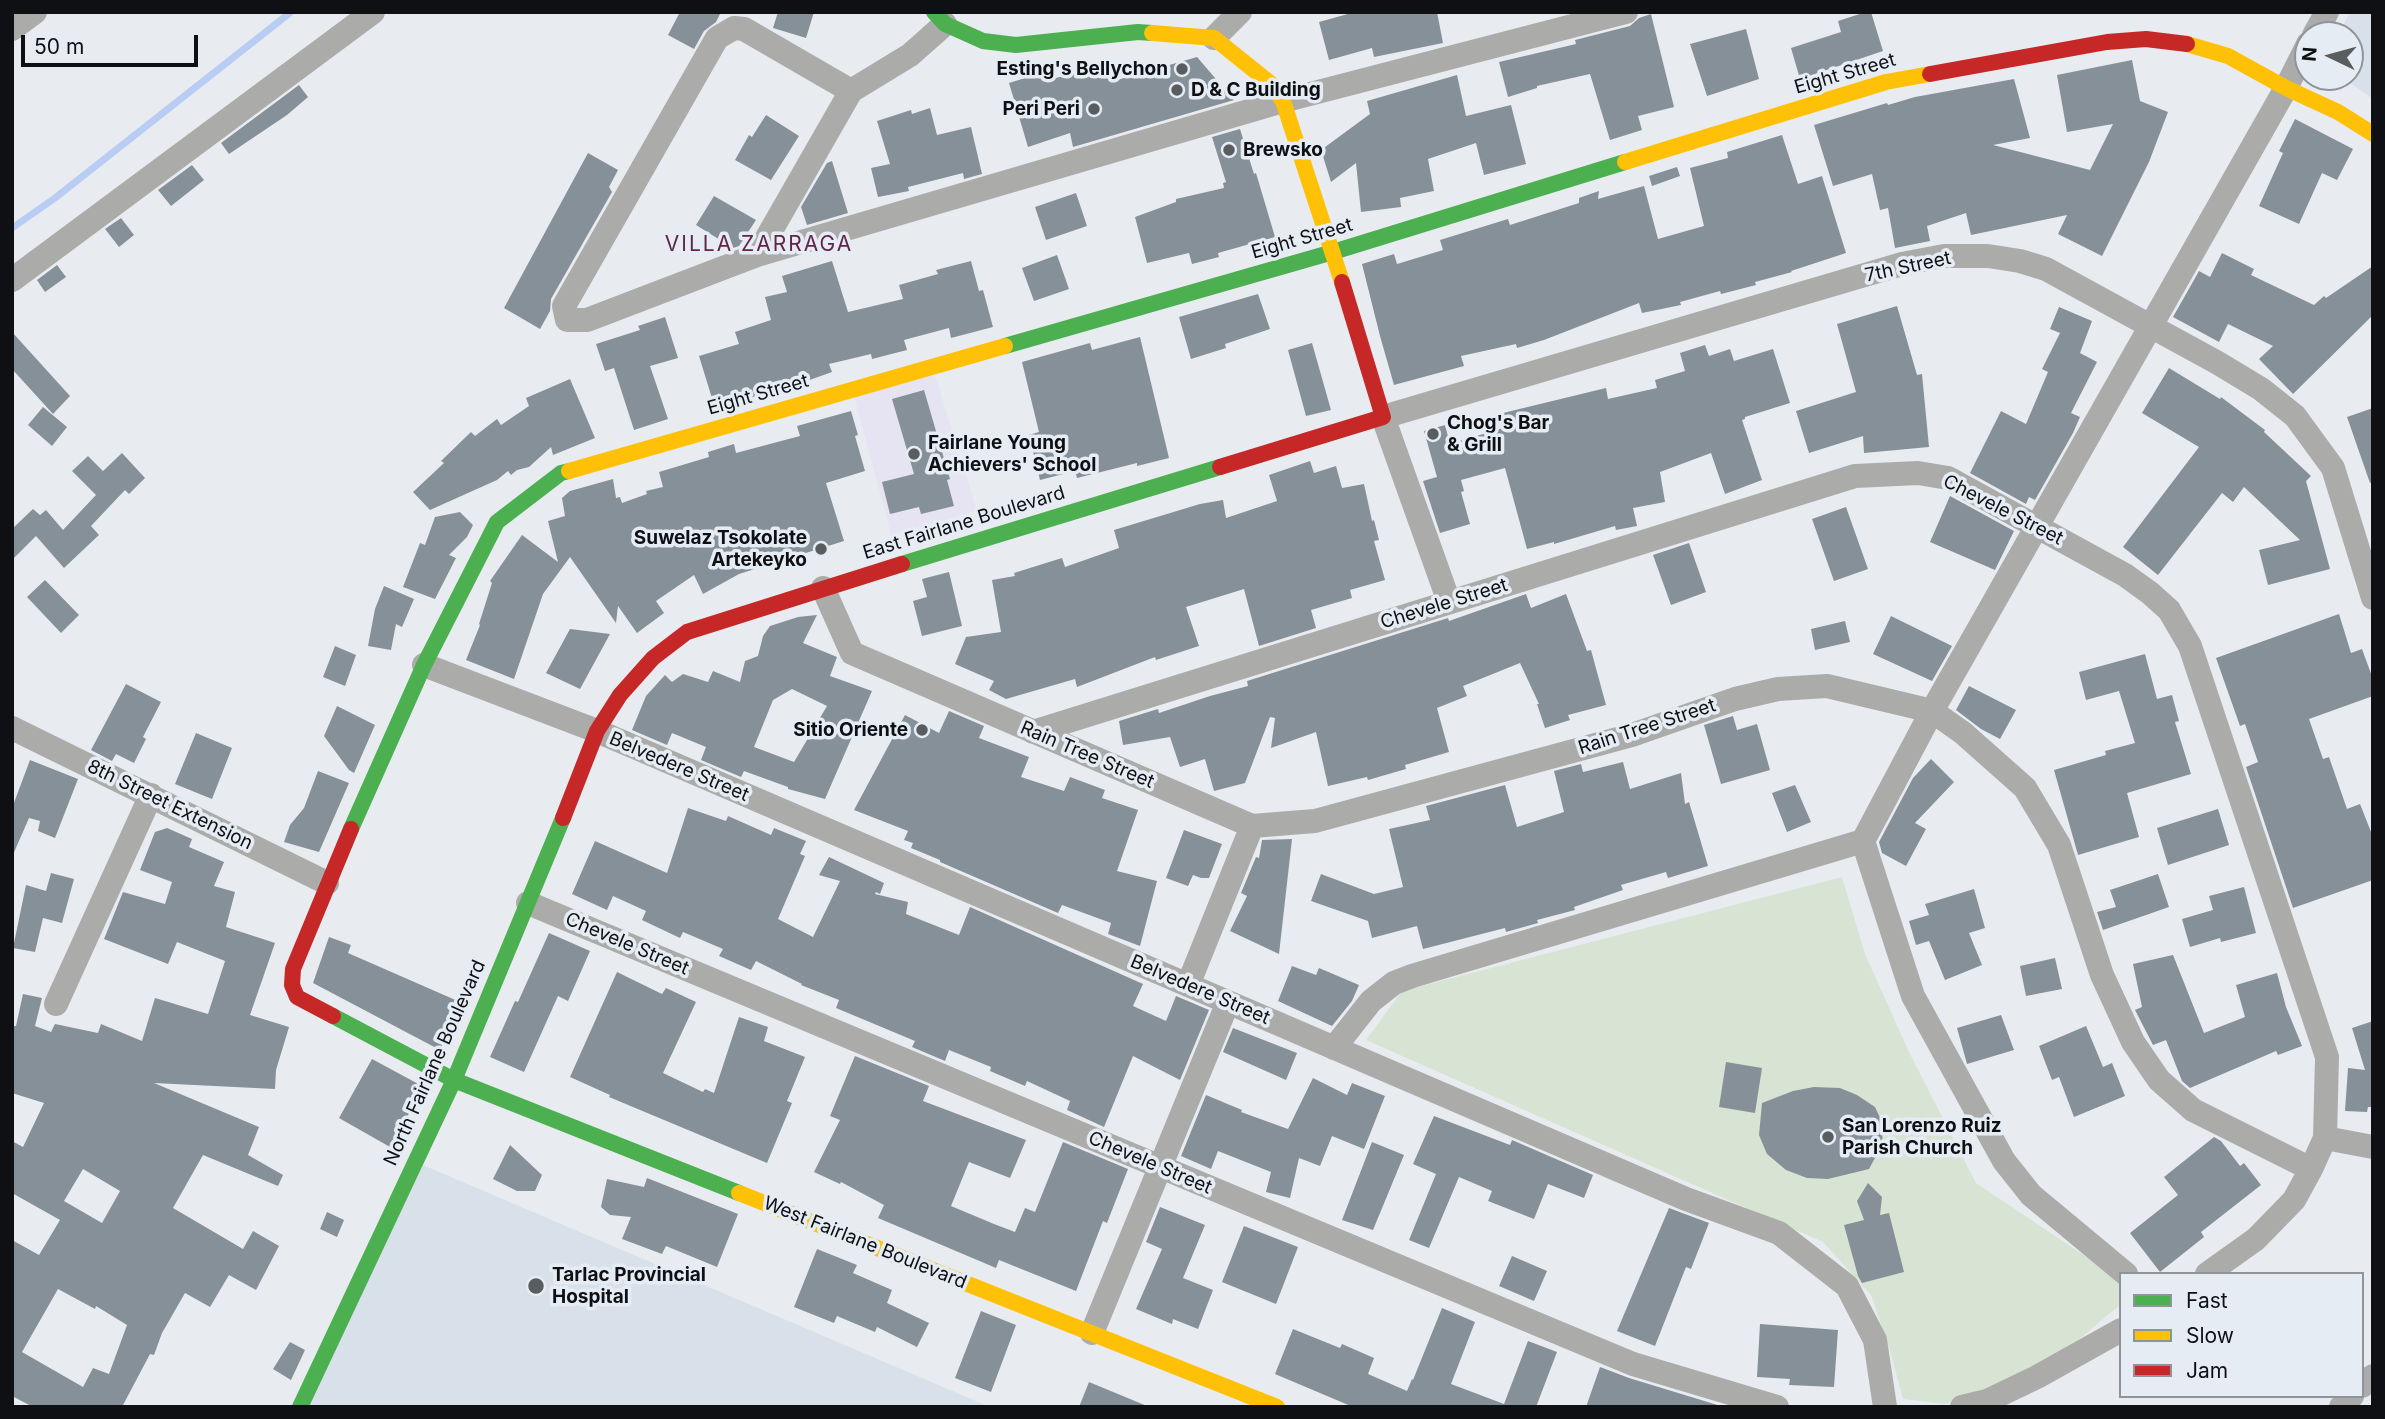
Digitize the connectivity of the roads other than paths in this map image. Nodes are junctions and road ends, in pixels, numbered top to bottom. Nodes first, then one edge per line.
1 (35, 12) edge
2 (373, 12) edge
3 (1240, 12) edge
4 (1626, 12) edge
5 (939, 18) edge
6 (12, 29) edge
7 (1214, 38) junction
8 (2294, 72) edge
9 (2286, 88) junction
10 (851, 91) junction
11 (1283, 101) junction
12 (2373, 134) edge
13 (1333, 253) junction
14 (757, 256) junction
15 (12, 280) edge
16 (2151, 327) junction
17 (1383, 417) junction
18 (2036, 526) junction
19 (823, 588) junction
20 (2373, 598) edge
21 (1449, 603) junction
22 (424, 665) junction
23 (1932, 711) junction
24 (12, 728) edge
25 (597, 731) junction
26 (1032, 732) junction
27 (151, 795) junction
28 (1252, 826) junction
29 (1863, 841) junction
30 (327, 883) junction
31 (528, 903) junction
32 (1188, 985) junction
33 (1228, 1002) junction
34 (56, 1004) dead end
35 (1334, 1048) junction
36 (454, 1080) junction
37 (2326, 1138) junction
38 (2373, 1147) edge
39 (1159, 1167) junction
40 (2311, 1169) junction
41 (2124, 1272) edge
42 (2210, 1272) edge
43 (2119, 1331) edge
44 (1092, 1333) junction
45 (300, 1407) edge
46 (1277, 1407) edge
47 (1777, 1407) edge
48 (1885, 1407) edge
49 (1962, 1407) edge

1 - 6 street
2 - 15 street
3 - 7 street
4 - 11 street
5 - 7 street
5 - 10 street
7 - 11 street
8 - 9 street
9 - 12 street, Eight Street
9 - 13 street, Eight Street
9 - 16 street
10 - 14 street
10 - 14 street
11 - 13 street
11 - 14 street
13 - 17 street
13 - 22 street, Eight Street
16 - 17 street, 7th Street
16 - 18 street
16 - 20 street, 7th Street
17 - 19 street, East Fairlane Boulevard
17 - 21 street
18 - 21 street, Chevele Street
18 - 23 street
18 - 37 street, Chevele Street
19 - 25 street, East Fairlane Boulevard
19 - 26 street, Rain Tree Street
21 - 26 street, Chevele Street
22 - 25 street, Belvedere Street
22 - 30 street, Eight Street
23 - 28 street, Rain Tree Street
23 - 29 street
23 - 40 street, Rain Tree Street
24 - 27 street, 8th Street Extension
25 - 31 street, North Fairlane Boulevard
25 - 32 street, Belvedere Street
26 - 28 street, Rain Tree Street
27 - 30 street, 8th Street Extension
27 - 34 street
28 - 32 street
29 - 35 street
29 - 41 street
30 - 36 street, West Fairlane Boulevard
31 - 36 street, North Fairlane Boulevard
31 - 39 street, Chevele Street
32 - 33 street, Belvedere Street
33 - 35 street, Belvedere Street
33 - 39 street
35 - 48 street, Belvedere Street
36 - 44 street, West Fairlane Boulevard
36 - 45 street, North Fairlane Boulevard
37 - 38 street
37 - 40 street, Chevele Street
39 - 44 street
39 - 47 street, Chevele Street
40 - 42 street, Chevele Street
43 - 49 street
44 - 46 street, West Fairlane Boulevard

